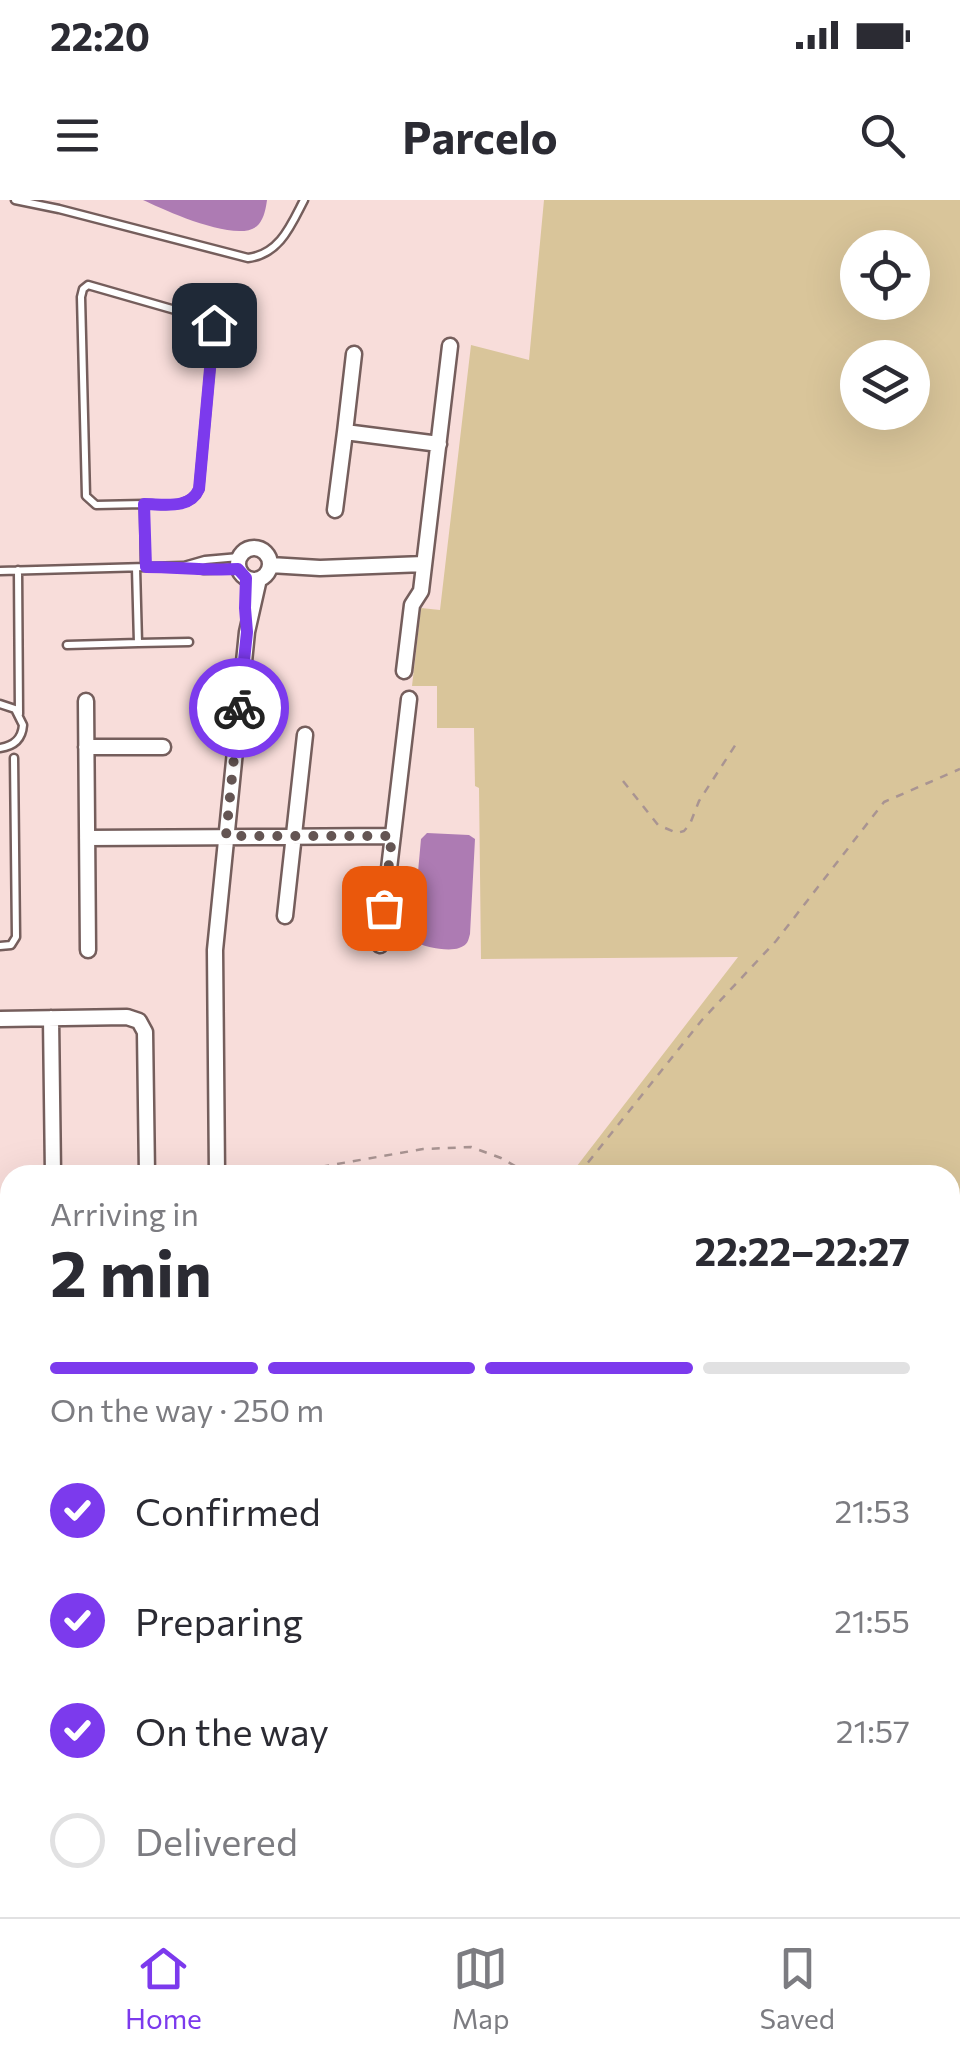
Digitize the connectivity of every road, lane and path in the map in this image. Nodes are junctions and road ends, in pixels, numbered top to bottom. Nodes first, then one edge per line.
1 (15, 200) edge
2 (304, 200) edge
3 (59, 204) edge
4 (450, 346) dead end
5 (354, 354) dead end
6 (345, 432) junction
7 (438, 444) junction
8 (144, 504) junction
9 (336, 510) dead end
10 (424, 564) junction
11 (270, 565) junction
12 (182, 566) junction
13 (141, 567) junction
14 (18, 570) junction
15 (0, 571) edge
16 (246, 571) junction
17 (190, 642) dead end
18 (138, 644) junction
19 (68, 645) dead end
20 (404, 671) dead end
21 (19, 687) junction
22 (409, 699) dead end
23 (86, 701) dead end
24 (2, 704) edge
25 (19, 714) junction
26 (305, 736) dead end
27 (738, 741) dead end
28 (86, 747) junction
29 (162, 747) dead end
30 (0, 748) edge
31 (14, 758) dead end
32 (960, 769) edge
33 (623, 781) dead end
34 (226, 836) junction
35 (294, 836) junction
36 (392, 836) junction
37 (87, 838) junction
38 (285, 916) dead end
39 (380, 945) dead end
40 (0, 946) edge
41 (88, 950) dead end
42 (51, 1018) junction
43 (0, 1019) edge
44 (53, 1165) edge
45 (146, 1165) edge
46 (216, 1165) edge
47 (331, 1165) edge
48 (512, 1165) edge
49 (586, 1165) edge

1 - 3 lane
2 - 3 lane
4 - 7 street
5 - 6 street
6 - 7 street
6 - 9 street
7 - 10 street
8 - 8 lane
8 - 13 lane
10 - 11 street
10 - 20 street
11 - 16 street
11 - 16 street
12 - 13 lane
12 - 16 lane
12 - 16 lane
13 - 14 lane
13 - 18 lane
14 - 15 lane
14 - 21 lane
16 - 34 street
17 - 18 lane
18 - 19 lane
21 - 24 lane
21 - 25 lane
22 - 36 street
23 - 28 street
24 - 25 lane
25 - 30 lane
26 - 35 street
27 - 33 path
28 - 29 street
28 - 37 street
31 - 40 lane
32 - 49 path
34 - 35 street
34 - 37 street
34 - 46 street
35 - 36 street
35 - 38 street
36 - 39 street
37 - 41 street
42 - 43 street
42 - 44 street
42 - 45 street
47 - 48 path

